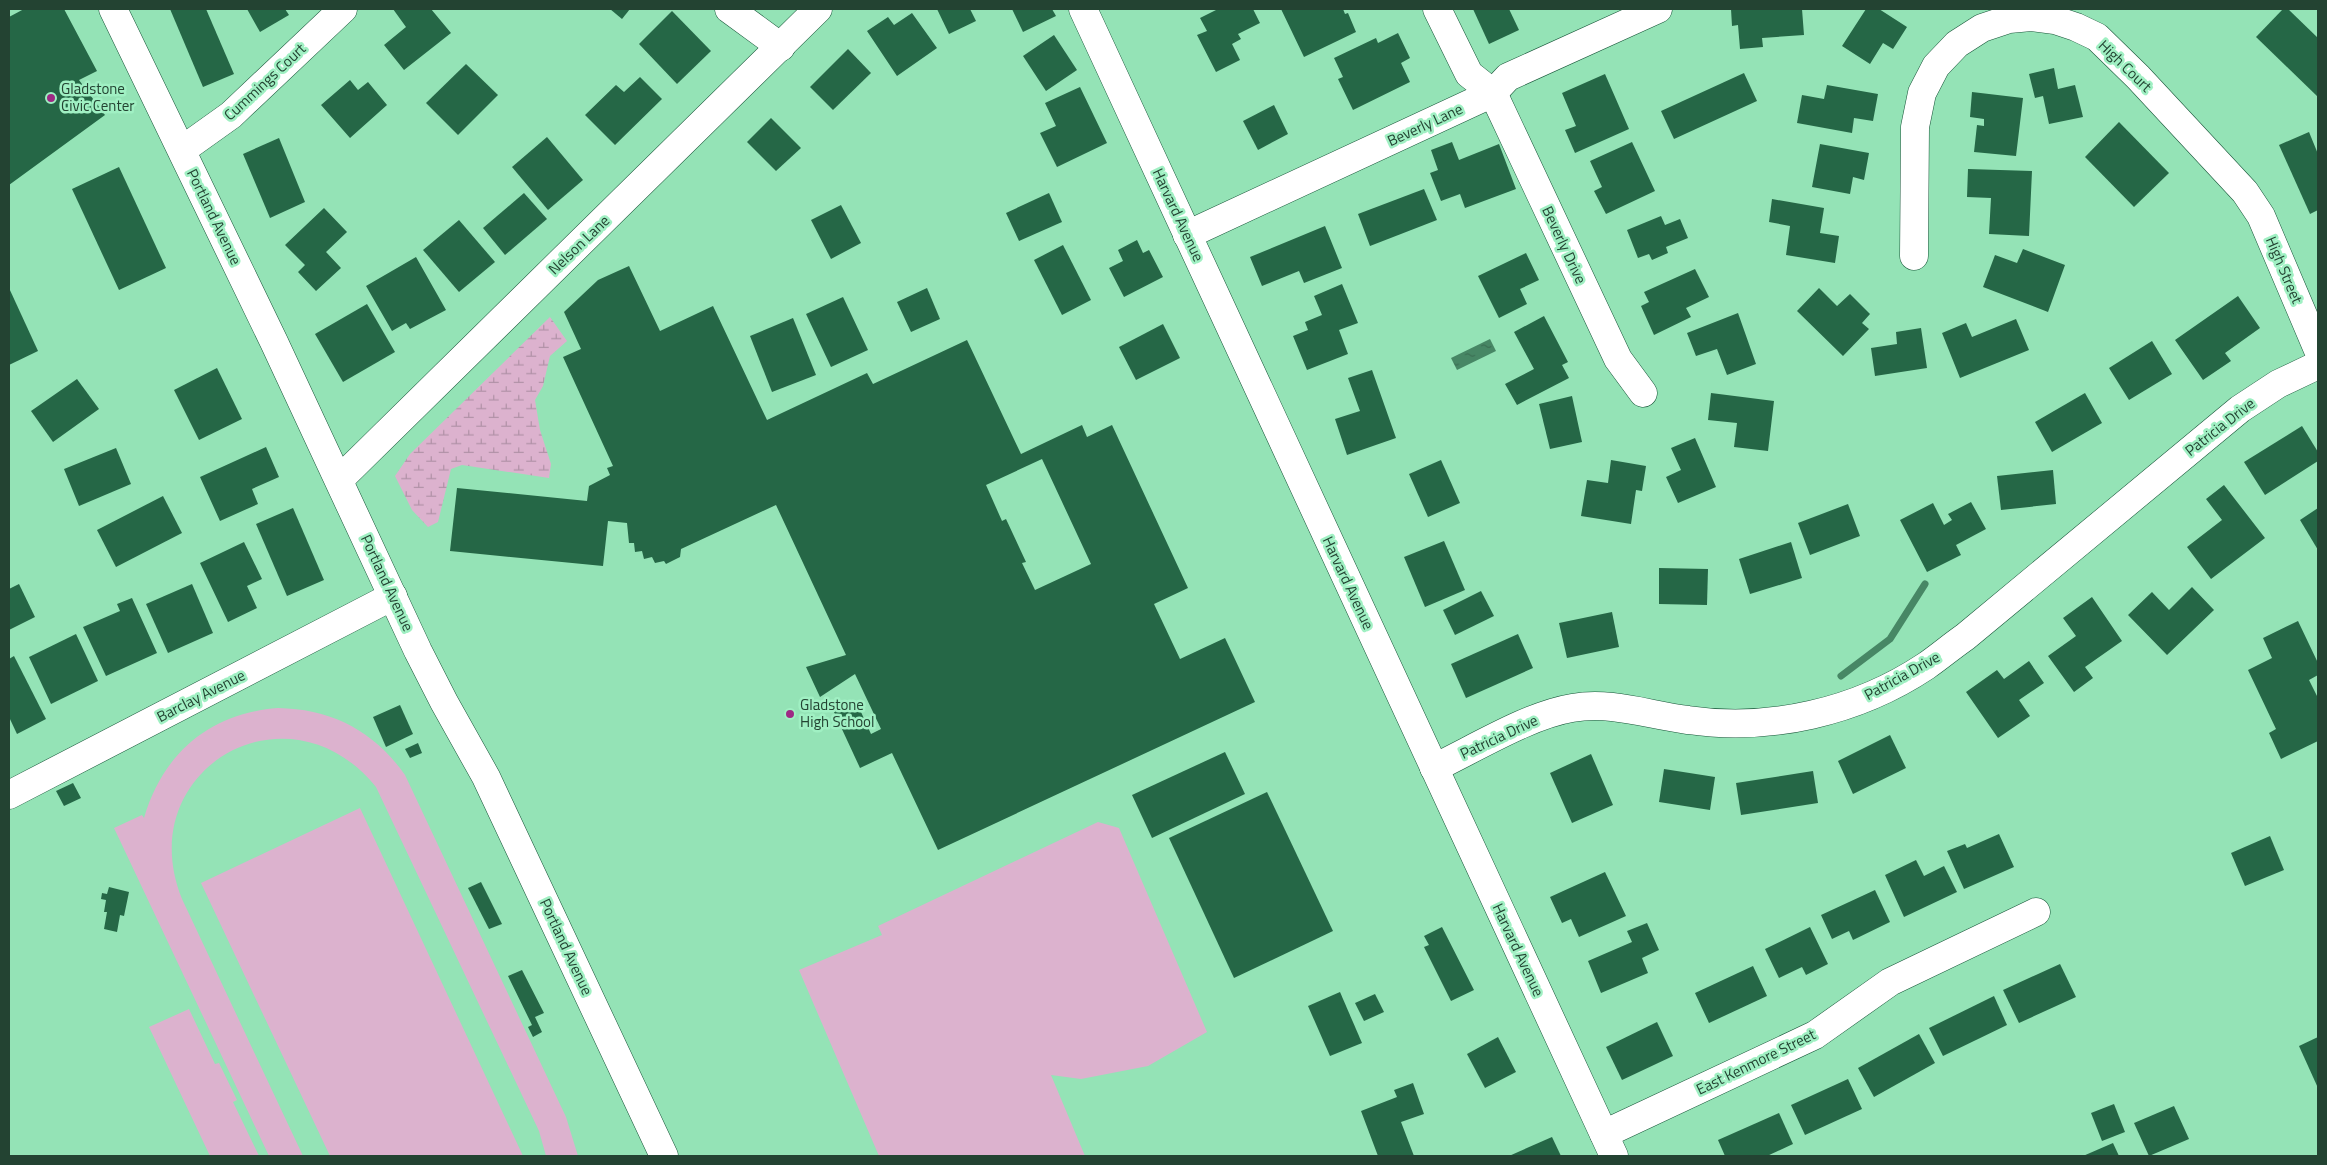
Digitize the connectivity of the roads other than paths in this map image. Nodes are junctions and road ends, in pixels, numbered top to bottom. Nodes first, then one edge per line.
1 (114, 9) edge
2 (343, 9) edge
3 (730, 9) edge
4 (818, 9) edge
5 (1083, 9) edge
6 (1437, 9) edge
7 (1658, 9) edge
8 (781, 47) junction
9 (1493, 93) junction
10 (182, 150) junction
11 (2245, 192) joint
12 (1187, 235) junction
13 (1914, 256) dead end
14 (2318, 350) edge
15 (2318, 365) edge
16 (1643, 393) dead end
17 (339, 480) junction
18 (393, 596) junction
19 (1434, 768) junction
20 (9, 795) edge
21 (2036, 912) dead end
22 (1609, 1145) edge
23 (664, 1156) edge

1 - 10 street, Portland Avenue
2 - 10 street, Cummings Court
3 - 8 street
4 - 8 street, Nelson Lane
5 - 12 street, Harvard Avenue
6 - 9 street
7 - 9 street, Beverly Lane
8 - 17 street, Nelson Lane
9 - 12 street, Beverly Lane
9 - 16 street, Beverly Drive
10 - 17 street, Portland Avenue
11 - 13 street, High Court
11 - 14 street, High Street
12 - 19 street, Harvard Avenue
15 - 19 street, Patricia Drive
17 - 18 street, Portland Avenue
18 - 20 street, Barclay Avenue
18 - 23 street, Portland Avenue
19 - 22 street, Harvard Avenue
21 - 22 street, East Kenmore Street

